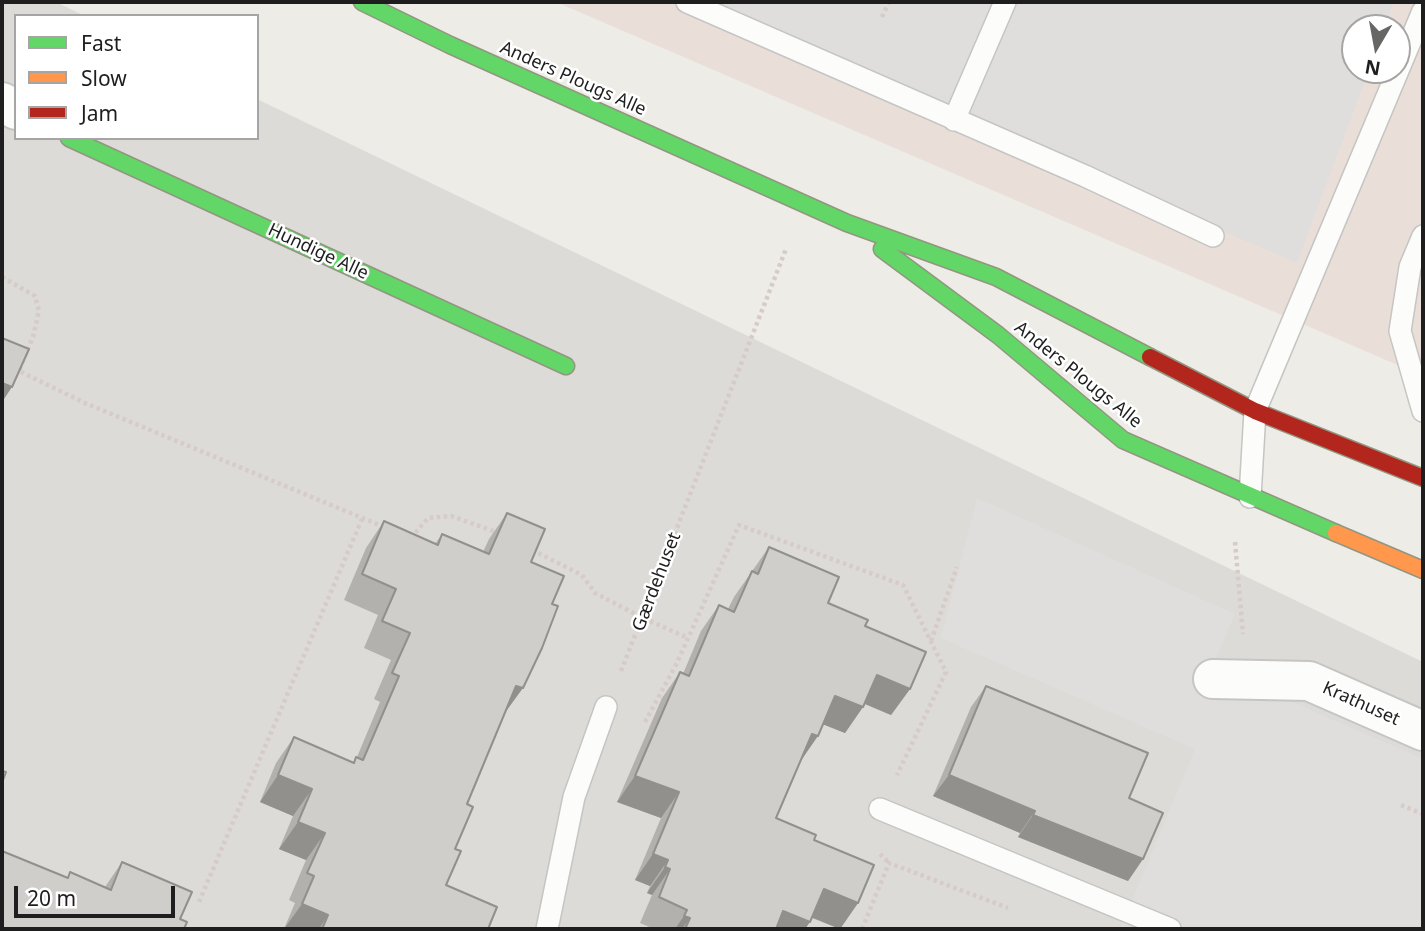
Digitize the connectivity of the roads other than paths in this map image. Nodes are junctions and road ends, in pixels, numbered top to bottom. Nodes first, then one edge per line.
1 (362, 2) edge
2 (687, 2) edge
3 (1005, 2) edge
4 (1423, 11) edge
5 (954, 120) junction
6 (73, 140) edge
7 (847, 223) junction
8 (1213, 236) dead end
9 (1423, 236) edge
10 (566, 366) dead end
11 (1255, 411) junction
12 (1423, 411) edge
13 (1423, 478) edge
14 (1240, 493) junction
15 (1423, 570) edge
16 (1230, 679) road end
17 (606, 708) road end
18 (1423, 731) edge
19 (880, 809) road end
20 (547, 929) edge
21 (1170, 929) edge

1 - 7 street, Anders Plougs Alle
2 - 5 lane
3 - 5 lane
4 - 11 lane
5 - 8 lane
6 - 10 street, Hundige Alle
7 - 11 street, Anders Plougs Alle
7 - 14 street, Anders Plougs Alle
9 - 12 lane
11 - 13 street, Anders Plougs Alle
11 - 14 lane
14 - 15 street, Anders Plougs Alle
16 - 18 street, Krathuset
17 - 20 lane
19 - 21 lane

